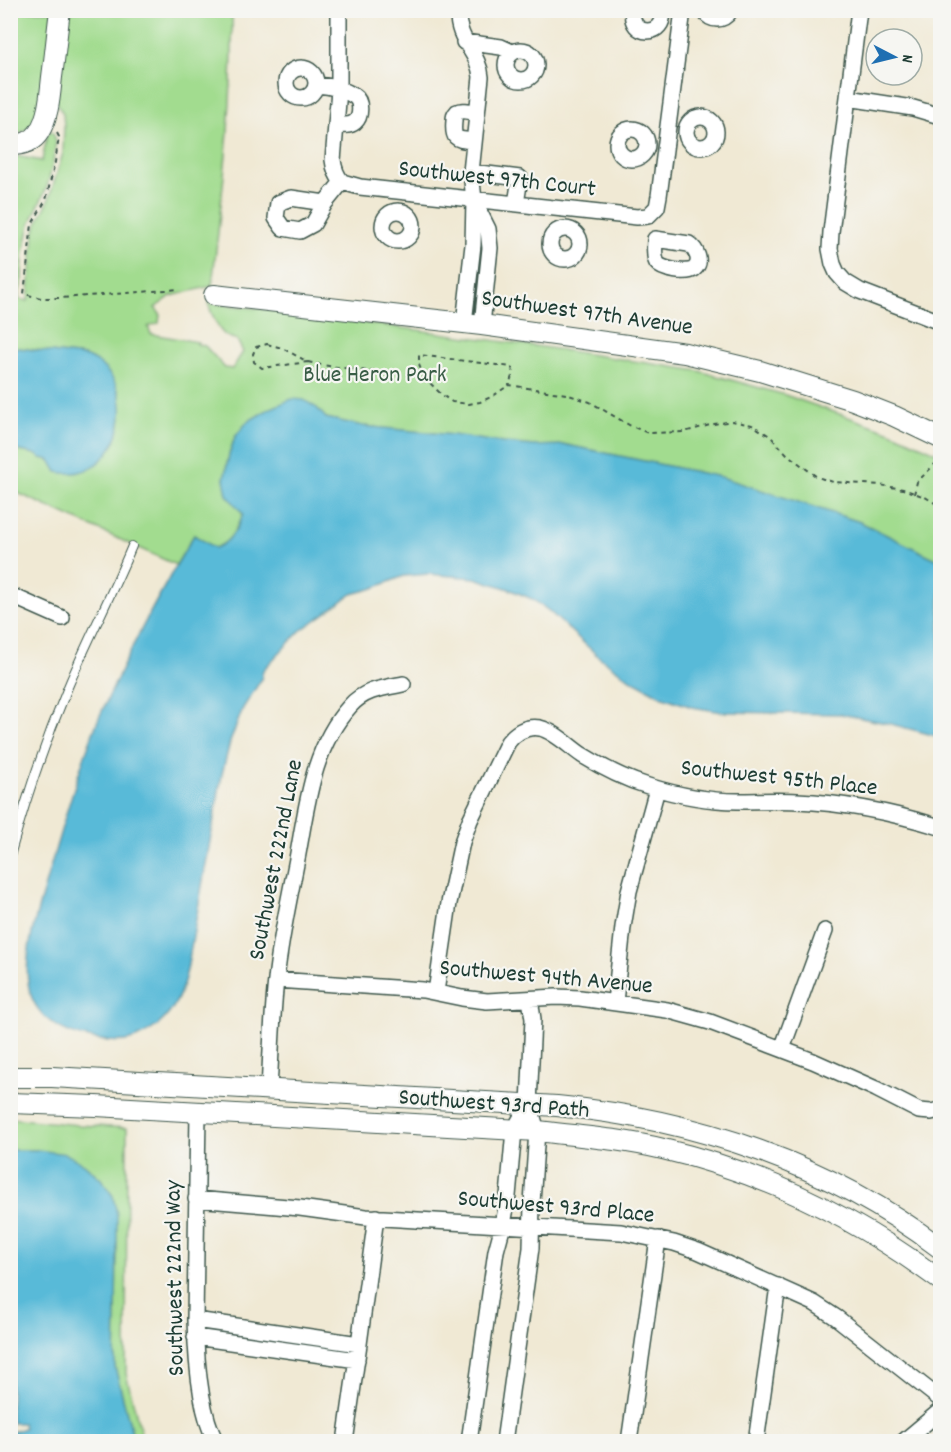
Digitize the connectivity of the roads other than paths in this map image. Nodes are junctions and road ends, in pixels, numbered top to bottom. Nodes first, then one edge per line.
1 (60, 10) edge
2 (339, 10) edge
3 (458, 10) edge
4 (633, 10) edge
5 (703, 10) edge
6 (731, 10) edge
7 (859, 10) edge
8 (663, 15) edge
9 (682, 16) edge
10 (464, 42) junction
11 (512, 52) dead end
12 (317, 85) dead end
13 (339, 90) junction
14 (848, 98) junction
15 (477, 113) junction
16 (940, 116) edge
17 (336, 124) junction
18 (668, 127) junction
19 (686, 130) dead end
20 (474, 141) junction
21 (10, 145) edge
22 (648, 146) dead end
23 (665, 148) junction
24 (471, 172) junction
25 (342, 182) junction
26 (404, 191) junction
27 (474, 200) junction
28 (325, 203) dead end
29 (516, 204) junction
30 (402, 211) dead end
31 (570, 211) junction
32 (648, 216) junction
33 (568, 229) dead end
34 (655, 239) dead end
35 (214, 295) dead end
36 (940, 322) edge
37 (473, 324) junction
38 (940, 438) edge
39 (132, 546) dead end
40 (10, 595) edge
41 (62, 618) dead end
42 (403, 684) dead end
43 (657, 789) junction
44 (940, 827) edge
45 (10, 856) edge
46 (825, 931) dead end
47 (276, 980) junction
48 (436, 992) junction
49 (530, 999) junction
50 (615, 1002) junction
51 (782, 1049) junction
52 (10, 1077) edge
53 (269, 1090) junction
54 (10, 1103) edge
55 (529, 1104) junction
56 (939, 1111) edge
57 (198, 1112) junction
58 (514, 1130) junction
59 (537, 1131) junction
60 (196, 1198) junction
61 (376, 1217) junction
62 (503, 1225) junction
63 (531, 1227) junction
64 (658, 1239) junction
65 (940, 1248) edge
66 (940, 1281) edge
67 (778, 1286) junction
68 (195, 1320) junction
69 (195, 1337) junction
70 (359, 1344) junction
71 (357, 1360) junction
72 (940, 1399) edge
73 (940, 1411) edge
74 (216, 1442) edge
75 (345, 1442) edge
76 (469, 1442) edge
77 (504, 1442) edge
78 (629, 1442) edge
79 (756, 1442) edge
80 (903, 1442) edge

1 - 21 street
2 - 13 street
3 - 10 street
4 - 8 street
5 - 6 street
7 - 14 street
8 - 9 street
9 - 18 street
10 - 11 street
10 - 15 street
12 - 13 street
13 - 17 street
13 - 17 street
14 - 16 street
14 - 36 street
15 - 20 street
15 - 20 street
17 - 25 street
18 - 19 street
18 - 23 street
20 - 24 street
22 - 23 street
23 - 32 street
24 - 27 street
24 - 29 street
25 - 26 street, Southwest 97th Court
25 - 28 street
26 - 27 street, Southwest 97th Court
26 - 30 street
27 - 29 street, Southwest 97th Court
27 - 37 street
29 - 31 street, Southwest 97th Court
31 - 32 street, Southwest 97th Court
31 - 33 street
32 - 34 street
35 - 37 street, Southwest 97th Avenue
37 - 38 street, Southwest 97th Avenue
39 - 45 lane
40 - 41 street
42 - 47 street, Southwest 222nd Lane
43 - 44 street, Southwest 95th Place
43 - 48 street, Southwest 95th Place
43 - 50 street
46 - 51 street
47 - 48 street, Southwest 94th Avenue
47 - 53 street, Southwest 222nd Lane
48 - 49 street, Southwest 94th Avenue
49 - 50 street, Southwest 94th Avenue
49 - 55 street
50 - 51 street, Southwest 94th Avenue
51 - 56 street, Southwest 94th Avenue
52 - 53 street, Southwest 93rd Path
53 - 55 street, Southwest 93rd Path
54 - 57 street, Southwest 93rd Path
55 - 58 street
55 - 59 street
55 - 65 street, Southwest 93rd Path
57 - 58 street, Southwest 93rd Path
57 - 60 street, Southwest 222nd Way
58 - 59 street, Southwest 93rd Path
58 - 62 street
59 - 63 street
59 - 66 street, Southwest 93rd Path
60 - 61 street, Southwest 93rd Place
60 - 68 street, Southwest 222nd Way
61 - 62 street, Southwest 93rd Place
61 - 70 street
62 - 63 street, Southwest 93rd Place
62 - 76 street
63 - 64 street, Southwest 93rd Place
63 - 77 street
64 - 67 street, Southwest 93rd Place
64 - 78 street
67 - 72 street, Southwest 93rd Place
67 - 79 street
68 - 69 street, Southwest 222nd Way
68 - 70 street
69 - 71 street
69 - 74 street, Southwest 222nd Way
70 - 71 street
71 - 75 street
73 - 80 street

